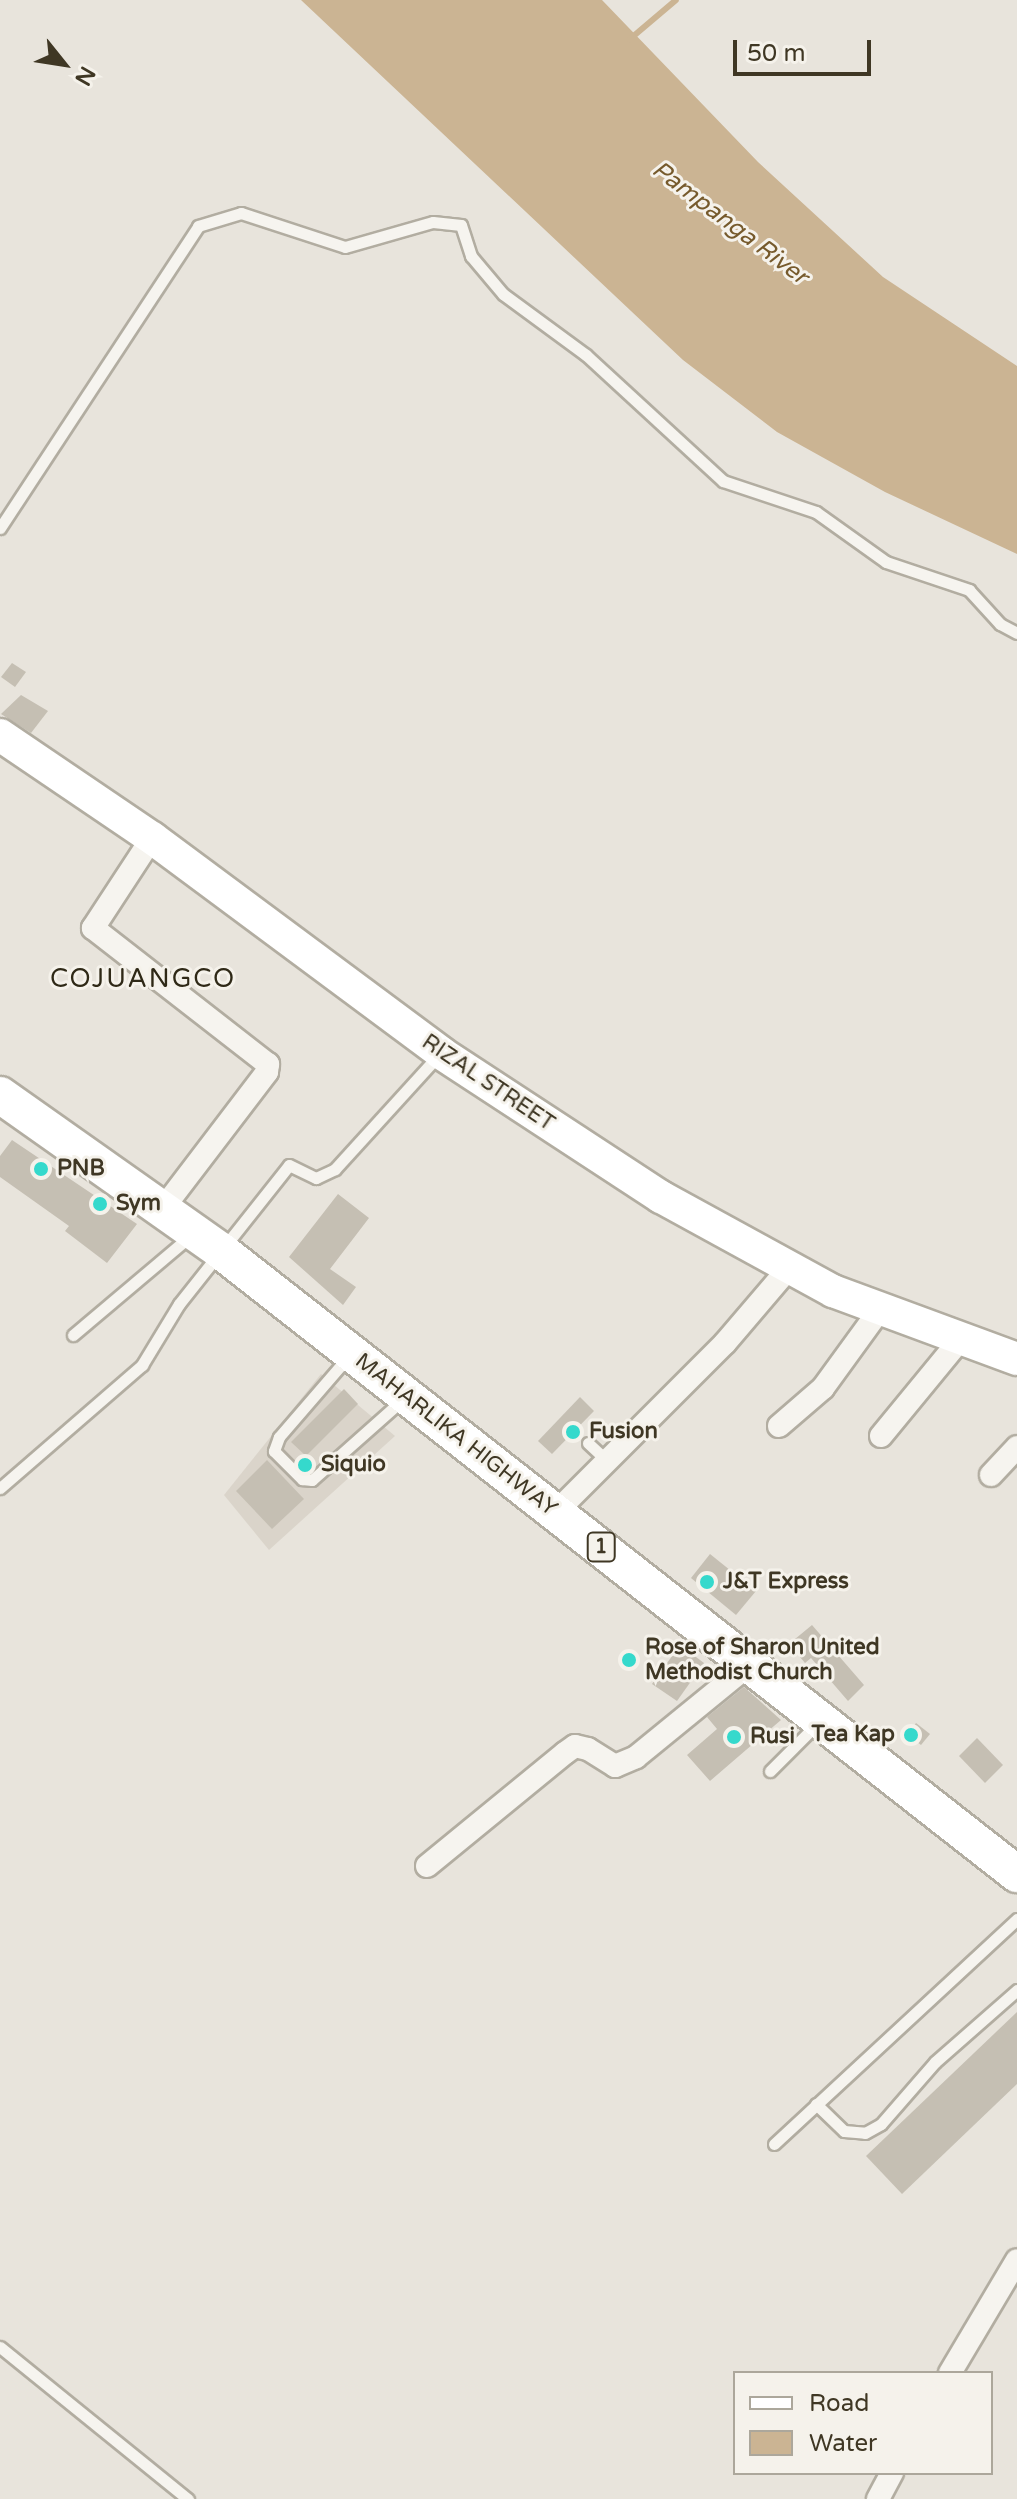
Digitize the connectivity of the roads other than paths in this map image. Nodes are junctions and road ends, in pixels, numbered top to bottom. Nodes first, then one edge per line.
1 (0, 528) edge
2 (1017, 633) edge
3 (0, 735) edge
4 (152, 838) junction
5 (441, 1053) junction
6 (0, 1095) edge
7 (161, 1211) junction
8 (207, 1242) junction
9 (789, 1268) junction
10 (879, 1311) junction
11 (73, 1335) dead end
12 (959, 1341) junction
13 (351, 1353) junction
14 (1017, 1359) edge
15 (406, 1397) junction
16 (779, 1426) dead end
17 (881, 1436) dead end
18 (588, 1443) dead end
19 (1017, 1447) edge
20 (606, 1460) junction
21 (991, 1475) dead end
22 (0, 1488) edge
23 (556, 1512) junction
24 (749, 1665) junction
25 (823, 1718) junction
26 (770, 1771) dead end
27 (427, 1866) dead end
28 (1017, 1874) edge
29 (1017, 1919) edge
30 (1017, 1990) edge
31 (816, 2104) junction
32 (774, 2144) dead end
33 (1017, 2260) edge
34 (0, 2347) edge
35 (951, 2371) edge
36 (891, 2475) edge
37 (188, 2499) edge
38 (878, 2499) edge

1 - 2 lane
3 - 4 street, RIZAL STREET
4 - 5 street, RIZAL STREET
4 - 7 street
5 - 8 lane
5 - 9 street, RIZAL STREET
6 - 7 main road, MAHARLIKA HIGHWAY / 1
7 - 8 main road, MAHARLIKA HIGHWAY / 1
8 - 11 lane
8 - 13 main road, MAHARLIKA HIGHWAY / 1
8 - 22 lane
9 - 10 street, RIZAL STREET
9 - 20 street
10 - 12 street, RIZAL STREET
10 - 16 street
12 - 14 street, RIZAL STREET
12 - 17 street
13 - 15 main road, MAHARLIKA HIGHWAY / 1
13 - 15 lane
15 - 23 main road, MAHARLIKA HIGHWAY / 1
18 - 20 lane
19 - 21 street
20 - 23 street
23 - 24 main road, MAHARLIKA HIGHWAY / 1
24 - 25 main road, MAHARLIKA HIGHWAY / 1
24 - 27 street
25 - 26 lane
25 - 28 main road, MAHARLIKA HIGHWAY / 1
29 - 31 lane
30 - 31 lane
31 - 32 lane
33 - 35 street
34 - 37 lane
36 - 38 street

